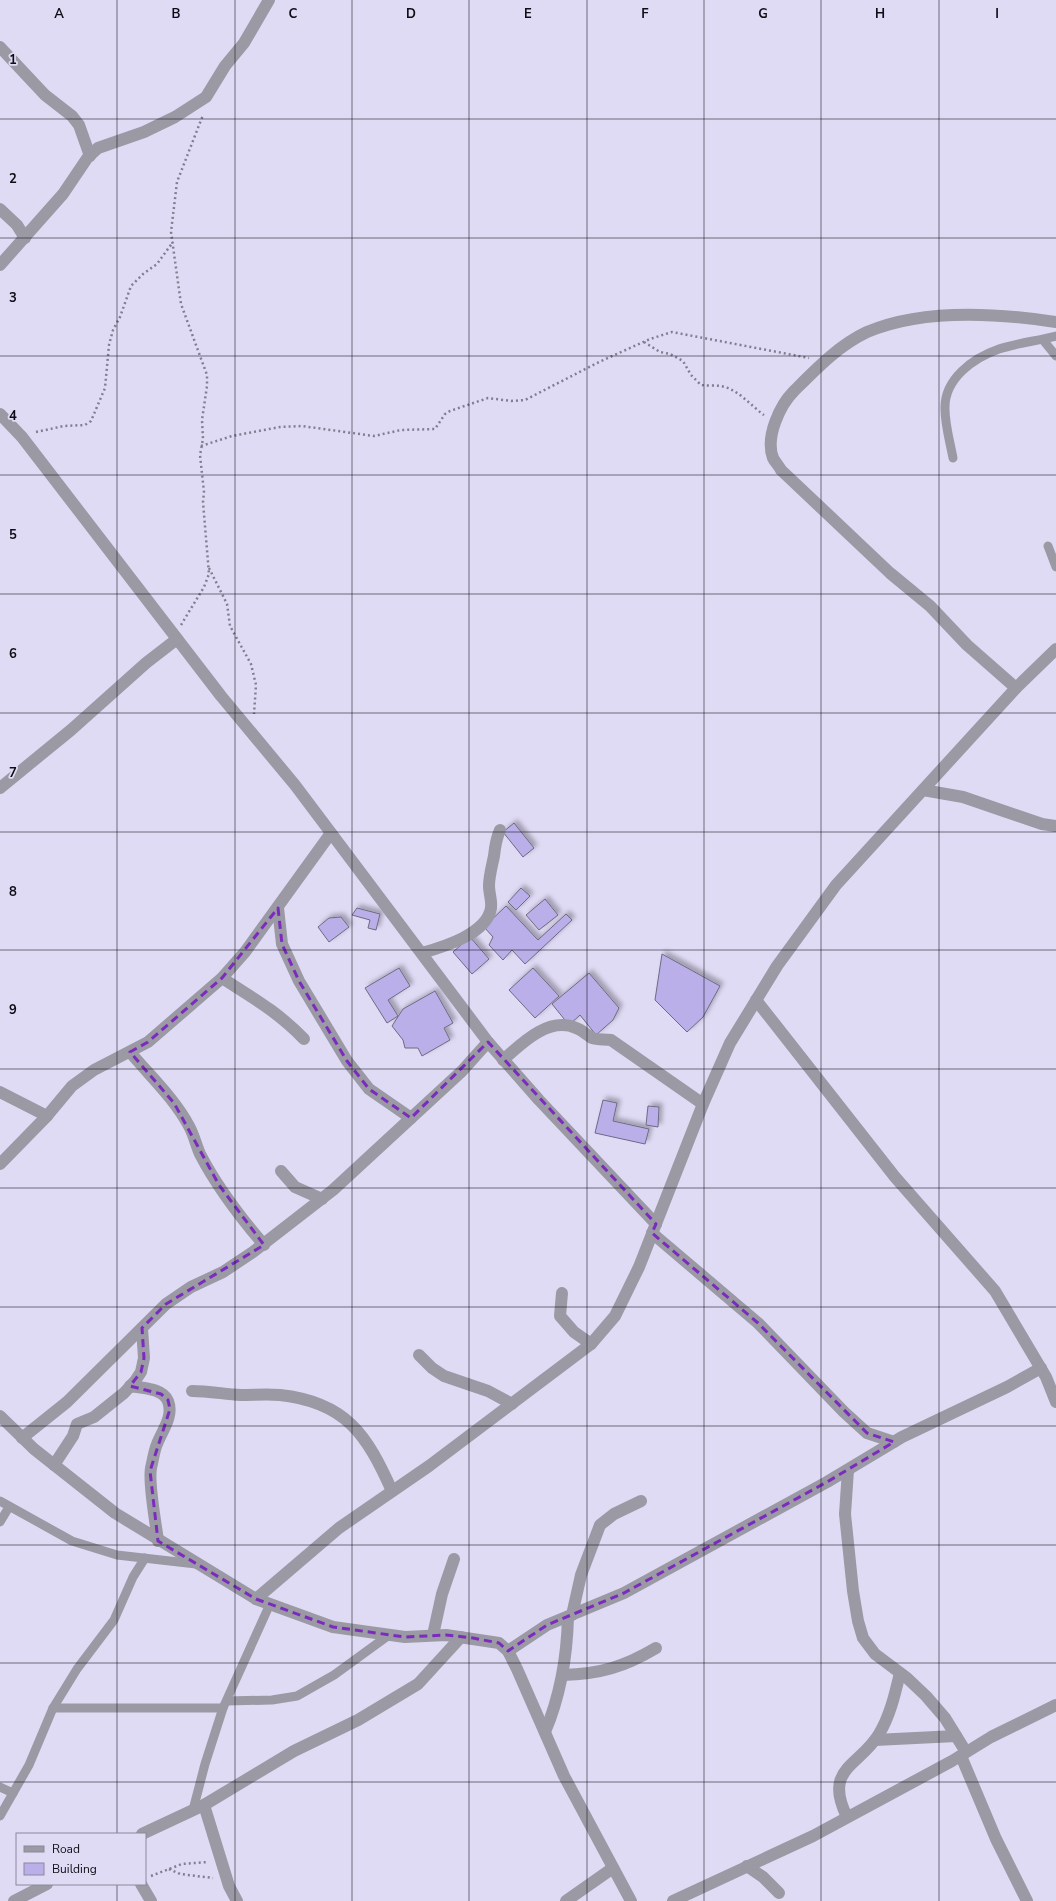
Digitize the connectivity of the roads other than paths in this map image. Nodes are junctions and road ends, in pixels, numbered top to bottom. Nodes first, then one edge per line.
1 (257, 0) edge
2 (269, 0) edge
3 (262, 13) junction
4 (0, 47) edge
5 (90, 156) junction
6 (0, 209) edge
7 (25, 238) junction
8 (0, 265) edge
9 (1056, 322) edge
10 (1056, 336) edge
11 (1043, 340) junction
12 (1056, 356) edge
13 (0, 414) edge
14 (953, 458) dead end
15 (1048, 546) dead end
16 (1056, 567) edge
17 (176, 637) junction
18 (1056, 649) edge
19 (1016, 688) junction
20 (0, 788) edge
21 (923, 790) junction
22 (1056, 826) edge
23 (500, 830) dead end
24 (331, 833) junction
25 (278, 908) junction
26 (422, 953) junction
27 (222, 978) junction
28 (756, 1000) junction
29 (304, 1039) dead end
30 (488, 1042) junction
31 (130, 1052) junction
32 (503, 1060) junction
33 (0, 1092) edge
34 (703, 1104) junction
35 (47, 1116) junction
36 (410, 1118) junction
37 (0, 1164) edge
38 (281, 1171) dead end
39 (322, 1199) junction
40 (654, 1228) junction
41 (264, 1245) junction
42 (562, 1293) dead end
43 (142, 1328) junction
44 (591, 1344) junction
45 (419, 1355) dead end
46 (1041, 1368) junction
47 (130, 1386) junction
48 (192, 1391) dead end
49 (1056, 1402) edge
50 (512, 1404) junction
51 (0, 1416) edge
52 (22, 1438) junction
53 (894, 1442) junction
54 (54, 1465) junction
55 (848, 1470) junction
56 (392, 1491) junction
57 (0, 1501) edge
58 (641, 1502) dead end
59 (9, 1507) junction
60 (0, 1522) edge
61 (158, 1541) junction
62 (145, 1558) junction
63 (454, 1559) dead end
64 (198, 1564) junction
65 (256, 1599) junction
66 (270, 1604) junction
67 (570, 1616) junction
68 (389, 1635) junction
69 (433, 1635) junction
70 (461, 1637) junction
71 (656, 1648) dead end
72 (508, 1651) junction
73 (900, 1673) junction
74 (563, 1675) junction
75 (225, 1704) junction
76 (1056, 1705) edge
77 (53, 1708) junction
78 (545, 1732) junction
79 (956, 1736) junction
80 (874, 1740) junction
81 (963, 1754) junction
82 (0, 1787) edge
83 (13, 1793) junction
84 (199, 1808) junction
85 (0, 1816) edge
86 (847, 1817) junction
87 (144, 1833) edge
88 (747, 1866) junction
89 (613, 1868) junction
90 (46, 1885) edge
91 (141, 1885) edge
92 (779, 1893) dead end
93 (14, 1901) edge
94 (151, 1901) edge
95 (237, 1901) edge
96 (566, 1901) edge
97 (631, 1901) edge
98 (673, 1901) edge
99 (1027, 1901) edge

1 - 3 street
2 - 3 street
3 - 5 street
4 - 5 street
5 - 7 street
6 - 7 street
7 - 8 street
9 - 19 street
10 - 11 lane
11 - 12 lane
11 - 14 lane
13 - 17 street
15 - 16 lane
17 - 20 street
17 - 24 street
18 - 19 street
19 - 21 street
21 - 22 street
21 - 28 street
23 - 26 street
24 - 25 street
24 - 26 street
25 - 27 street
25 - 36 street
26 - 30 street
27 - 29 street
27 - 31 street
28 - 34 street
28 - 46 street
30 - 32 street
30 - 36 street
31 - 35 street
31 - 41 street
32 - 34 street
32 - 40 street
33 - 35 street
34 - 40 street
35 - 37 street
36 - 39 street
38 - 39 street
39 - 41 street
40 - 44 street
40 - 53 street
41 - 43 street
42 - 44 street
43 - 47 street
43 - 52 street
44 - 50 street
45 - 50 street
46 - 49 street
46 - 53 street
47 - 54 street
47 - 61 street
48 - 56 street
50 - 56 street
51 - 52 street
52 - 54 street
53 - 55 street
54 - 61 street
55 - 67 street
55 - 73 street
56 - 65 street
57 - 59 lane
58 - 67 street
59 - 60 lane
59 - 62 lane
61 - 64 street
62 - 64 lane
62 - 77 lane
63 - 69 street
64 - 65 street
65 - 66 street
66 - 68 street
66 - 75 lane
67 - 72 street
67 - 74 street
68 - 69 street
68 - 75 lane
69 - 70 street
70 - 72 street
70 - 84 street
71 - 74 street
72 - 78 street
73 - 79 street
73 - 80 street
74 - 78 street
75 - 77 lane
75 - 84 lane
76 - 81 street
77 - 83 lane
78 - 89 street
79 - 80 street
79 - 81 street
80 - 86 street
81 - 86 street
81 - 99 street
82 - 83 lane
83 - 85 lane
84 - 87 street
84 - 95 street
86 - 88 street
88 - 92 street
88 - 98 street
89 - 96 street
89 - 97 street
90 - 93 street
91 - 94 street

